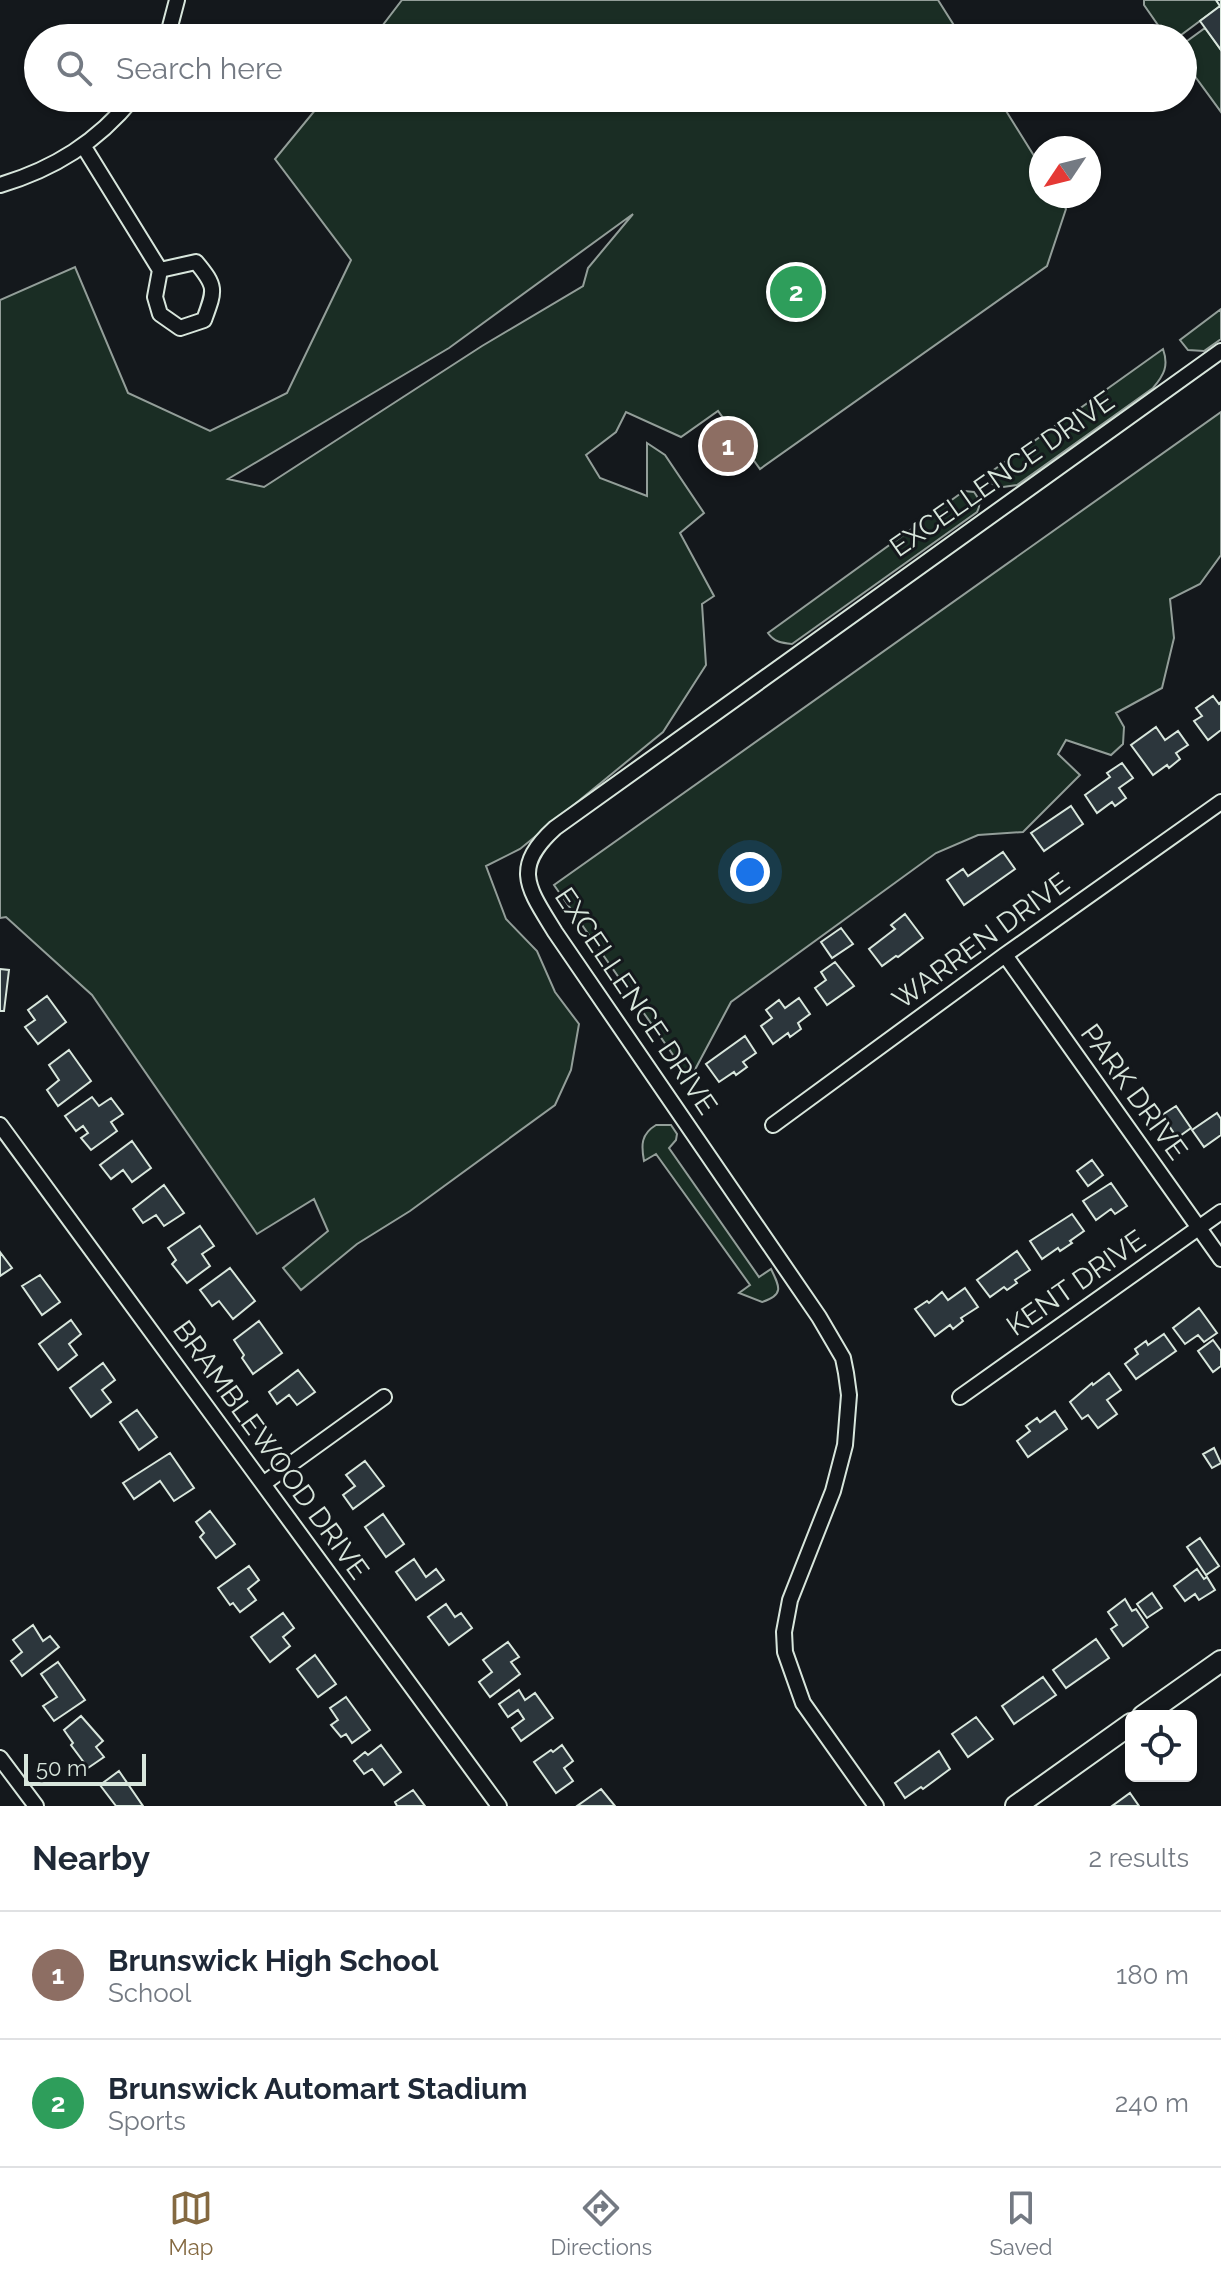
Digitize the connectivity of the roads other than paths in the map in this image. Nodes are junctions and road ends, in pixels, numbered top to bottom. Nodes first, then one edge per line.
1 (177, 0) edge
2 (171, 24) edge
3 (122, 112) edge
4 (84, 147) junction
5 (0, 185) edge
6 (160, 270) junction
7 (1221, 351) edge
8 (1221, 802) edge
9 (1005, 955) junction
10 (0, 1125) edge
11 (773, 1125) dead end
12 (1221, 1212) edge
13 (1199, 1228) junction
14 (1221, 1259) edge
15 (384, 1397) dead end
16 (960, 1397) dead end
17 (263, 1484) junction
18 (1221, 1661) edge
19 (1152, 1710) edge
20 (1125, 1728) edge
21 (0, 1758) edge
22 (1023, 1804) edge
23 (36, 1806) edge
24 (499, 1806) edge
25 (876, 1806) edge

1 - 2 street
3 - 4 street
4 - 5 street
4 - 6 street
6 - 6 street
7 - 25 street, EXCELLENCE DRIVE
8 - 9 street, WARREN DRIVE
9 - 11 street, WARREN DRIVE
9 - 13 street, PARK DRIVE
10 - 17 street, BRAMBLEWOOD DRIVE
12 - 13 street, KENT DRIVE
13 - 14 street, PARK DRIVE
13 - 16 street, KENT DRIVE
15 - 17 street
17 - 24 street, BRAMBLEWOOD DRIVE
18 - 19 street
20 - 22 street
21 - 23 street

